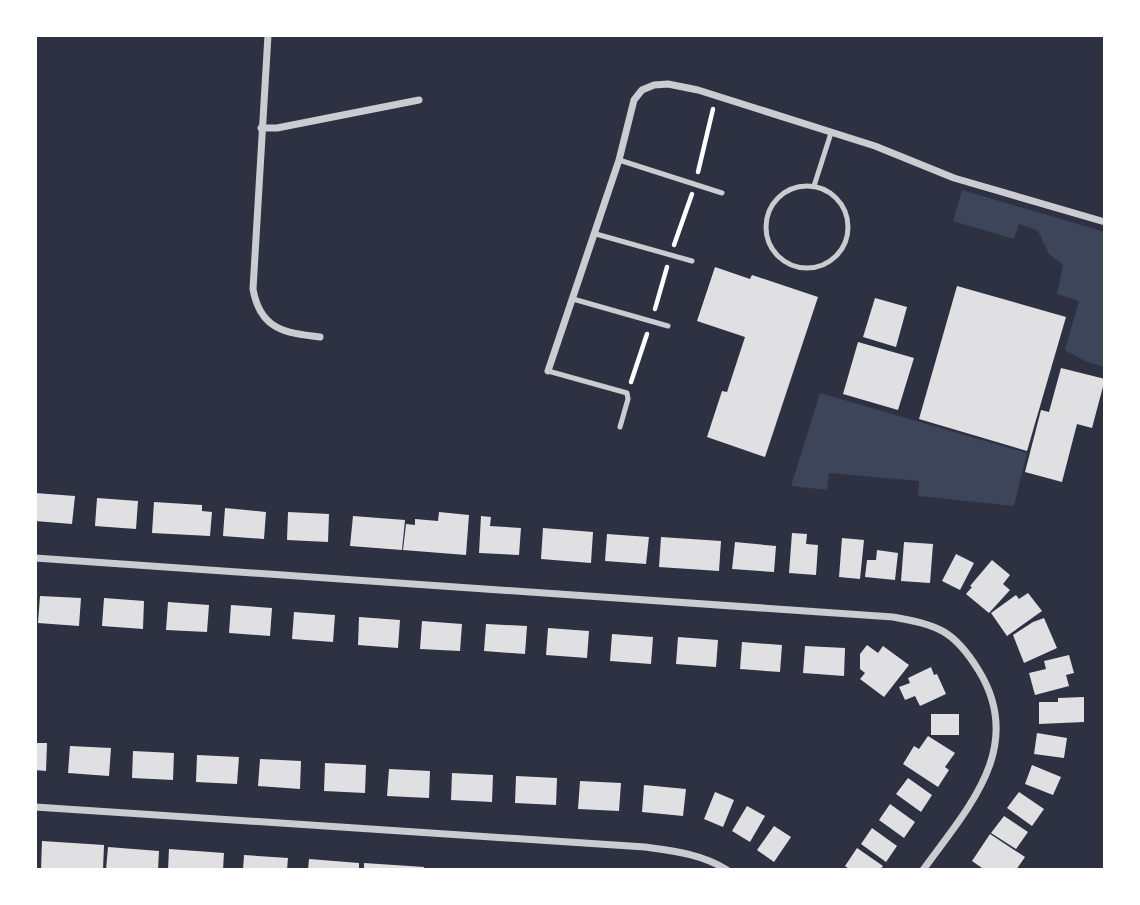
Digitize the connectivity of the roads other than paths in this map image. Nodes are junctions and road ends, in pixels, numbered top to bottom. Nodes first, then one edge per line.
1 (268, 35) edge
2 (419, 100) dead end
3 (261, 128) junction
4 (831, 133) junction
5 (619, 160) junction
6 (814, 186) junction
7 (722, 193) dead end
8 (1105, 222) edge
9 (596, 234) junction
10 (692, 261) dead end
11 (573, 299) junction
12 (668, 326) dead end
13 (320, 337) dead end
14 (548, 371) joint
15 (620, 427) dead end
16 (35, 558) edge
17 (35, 807) edge
18 (727, 870) edge
19 (923, 870) edge

1 - 3 street
2 - 3 street
3 - 13 street
4 - 5 street
4 - 6 lane
4 - 8 street
5 - 7 lane
5 - 9 street
6 - 6 lane
9 - 10 lane
9 - 11 street
11 - 12 lane
11 - 14 street
14 - 15 lane
16 - 19 street
17 - 18 street

